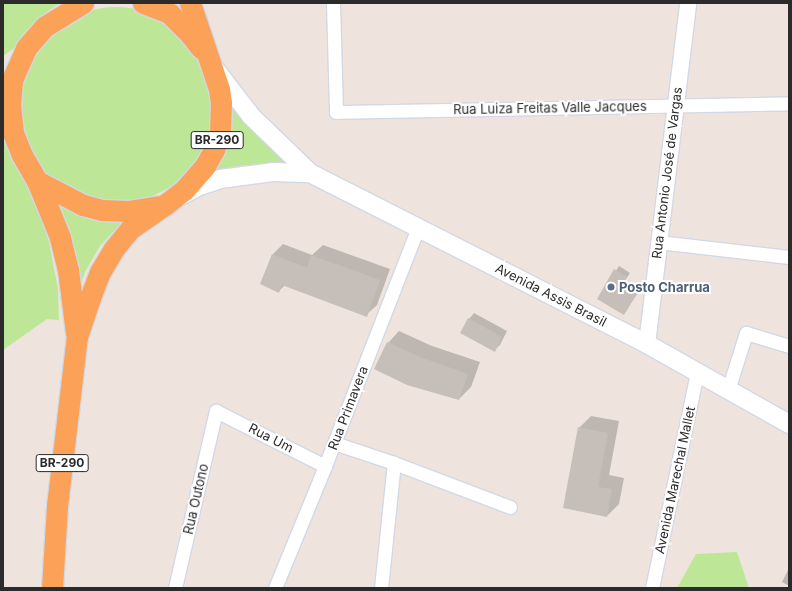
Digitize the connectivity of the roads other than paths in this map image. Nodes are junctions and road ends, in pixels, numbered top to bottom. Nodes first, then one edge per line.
1 (84, 3) edge
2 (143, 3) edge
3 (190, 3) edge
4 (333, 3) edge
5 (688, 3) edge
6 (209, 60) junction
7 (8, 79) edge
8 (789, 103) edge
9 (674, 105) junction
10 (310, 173) junction
11 (37, 181) junction
12 (166, 204) junction
13 (418, 228) junction
14 (658, 242) junction
15 (789, 257) edge
16 (77, 337) junction
17 (647, 344) junction
18 (789, 346) edge
19 (697, 373) junction
20 (728, 390) junction
21 (216, 411) joint
22 (789, 424) edge
23 (334, 443) junction
24 (394, 463) junction
25 (325, 466) junction
26 (510, 507) dead end
27 (52, 588) edge
28 (176, 588) edge
29 (275, 588) edge
30 (381, 588) edge
31 (652, 588) edge

1 - 7 highway, BR-290
2 - 6 highway
3 - 6 highway, BR-290
4 - 9 street, Rua Luiza Freitas Valle Jacques
5 - 9 street, Rua Antonio José de Vargas
6 - 10 main road, Avenida Assis Brasil
6 - 12 highway, BR-290
7 - 11 highway, BR-290
8 - 9 street, Rua Luiza Freitas Valle Jacques
9 - 14 street, Rua Antonio José de Vargas
10 - 12 main road, Avenida Assis Brasil
10 - 13 main road, Avenida Assis Brasil
11 - 12 highway
11 - 16 highway, BR-290
12 - 16 highway, BR-290
13 - 17 main road, Avenida Assis Brasil
13 - 23 street, Rua Primavera
14 - 15 street
14 - 17 street, Rua Antonio José de Vargas
16 - 27 highway, BR-290
17 - 19 main road, Avenida Assis Brasil
18 - 20 street
19 - 20 main road, Avenida Assis Brasil
19 - 31 street, Avenida Marechal Mallet
20 - 22 main road, Avenida Assis Brasil
21 - 25 street, Rua Um
21 - 28 street, Rua Outono
23 - 24 street
23 - 25 street, Rua Primavera
24 - 26 street
24 - 30 street
25 - 29 street, Rua Primavera

